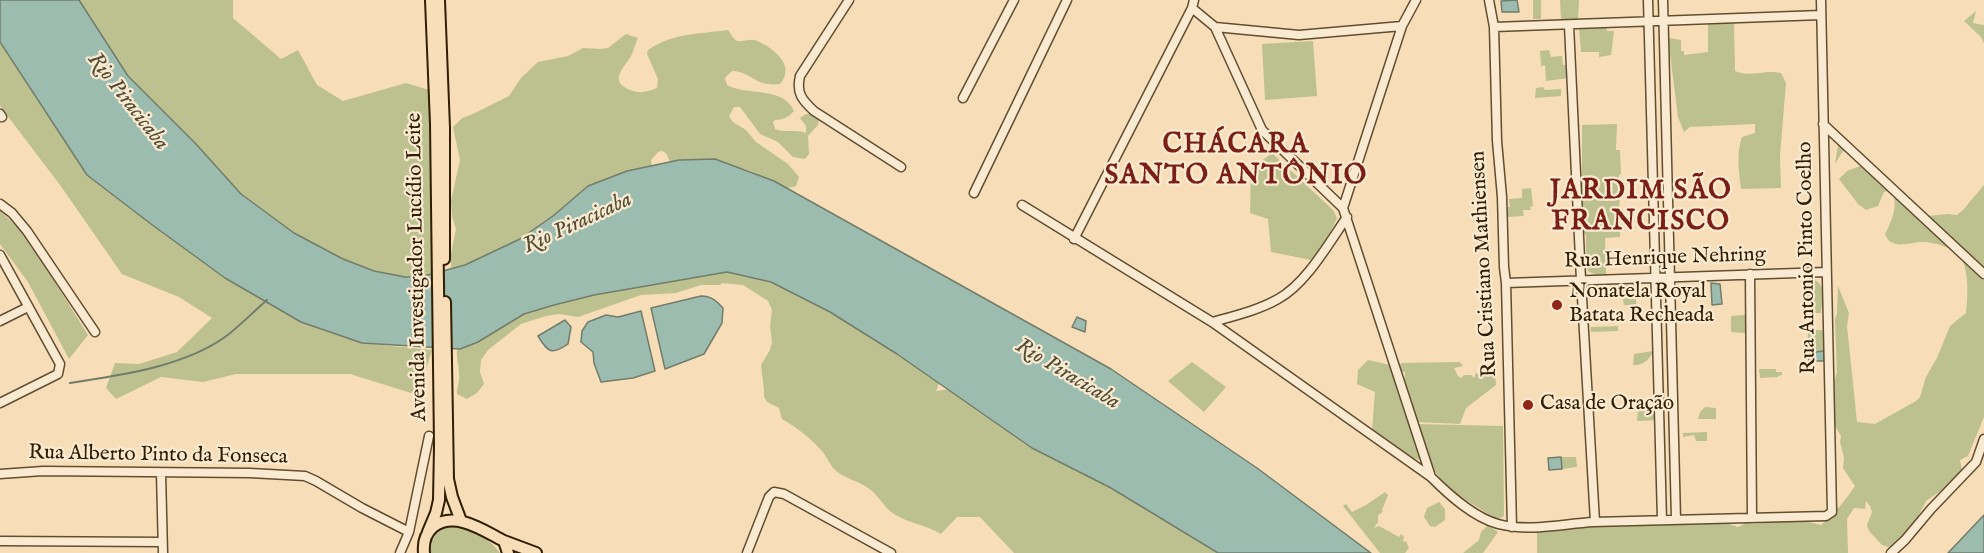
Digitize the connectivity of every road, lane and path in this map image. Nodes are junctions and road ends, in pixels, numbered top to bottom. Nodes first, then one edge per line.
1 (431, 0) edge
2 (439, 0) edge
3 (849, 0) edge
4 (1014, 0) edge
5 (1067, 0) edge
6 (1416, 0) edge
7 (1490, 0) edge
8 (1648, 0) edge
9 (1663, 0) edge
10 (1821, 0) edge
11 (1193, 4) edge
12 (1821, 15) junction
13 (1664, 21) junction
14 (1649, 22) junction
15 (1569, 25) junction
16 (1402, 26) junction
17 (1215, 27) junction
18 (1494, 27) junction
19 (963, 98) dead end
20 (1823, 124) junction
21 (901, 167) dead end
22 (974, 193) dead end
23 (0, 204) edge
24 (1022, 206) dead end
25 (1343, 208) junction
26 (1347, 217) junction
27 (1074, 239) junction
28 (0, 255) edge
29 (440, 261) junction
30 (1826, 272) junction
31 (1750, 274) junction
32 (1984, 274) edge
33 (1670, 277) junction
34 (1656, 278) junction
35 (1581, 280) junction
36 (1506, 283) junction
37 (28, 307) junction
38 (0, 321) edge
39 (1212, 322) junction
40 (95, 332) dead end
41 (443, 360) junction
42 (0, 403) edge
43 (429, 436) dead end
44 (1984, 439) edge
45 (161, 473) junction
46 (0, 474) edge
47 (1431, 477) junction
48 (1752, 518) junction
49 (1676, 519) junction
50 (1662, 520) junction
51 (462, 521) junction
52 (1595, 522) junction
53 (1512, 527) junction
54 (409, 532) junction
55 (428, 532) junction
56 (504, 541) junction
57 (0, 542) edge
58 (162, 542) junction
59 (163, 553) edge
60 (400, 553) edge
61 (424, 553) edge
62 (508, 553) edge
63 (536, 553) edge
64 (747, 553) edge
65 (891, 553) edge
66 (1891, 553) edge

1 - 29 main road, Avenida Investigador Lucídio Leite
2 - 29 main road, Avenida Investigador Lucídio Leite
3 - 21 street
4 - 19 street
5 - 22 street
6 - 16 street
7 - 18 street, Rua Cristiano Mathiensen
8 - 14 street
9 - 13 street
10 - 12 street, Rua Antonio Pinto Coelho
11 - 17 street
11 - 27 street
12 - 13 street
12 - 20 street, Rua Antonio Pinto Coelho
13 - 14 street
13 - 33 street
14 - 15 street
14 - 34 street
15 - 18 street
15 - 35 street
16 - 17 street
16 - 25 street
17 - 25 street
18 - 36 street, Rua Cristiano Mathiensen
20 - 30 street, Rua Antonio Pinto Coelho
20 - 32 street
23 - 40 street
24 - 27 street
25 - 26 street
26 - 39 street
26 - 47 street
27 - 39 street
28 - 37 street
29 - 41 main road, Avenida Investigador Lucídio Leite
30 - 31 street, Rua Henrique Nehring
30 - 48 street, Rua Antonio Pinto Coelho
31 - 33 street, Rua Henrique Nehring
31 - 48 street
33 - 34 street, Rua Henrique Nehring
33 - 49 street
34 - 35 street, Rua Henrique Nehring
34 - 50 street
35 - 36 street, Rua Henrique Nehring
35 - 52 street
36 - 53 street, Rua Cristiano Mathiensen
37 - 38 street
37 - 42 street
39 - 47 street
41 - 51 main road, Avenida Investigador Lucídio Leite
41 - 55 main road, Avenida Investigador Lucídio Leite
43 - 54 street
44 - 66 street
45 - 46 street, Rua Alberto Pinto da Fonseca
45 - 54 street, Rua Alberto Pinto da Fonseca
45 - 58 street
47 - 53 street
48 - 49 street
49 - 50 street
50 - 52 street
51 - 55 main road
51 - 56 main road
52 - 53 street
54 - 60 street
55 - 61 main road, Avenida Investigador Lucídio Leite
56 - 62 main road
56 - 63 main road
57 - 58 street
58 - 59 street
64 - 65 street

